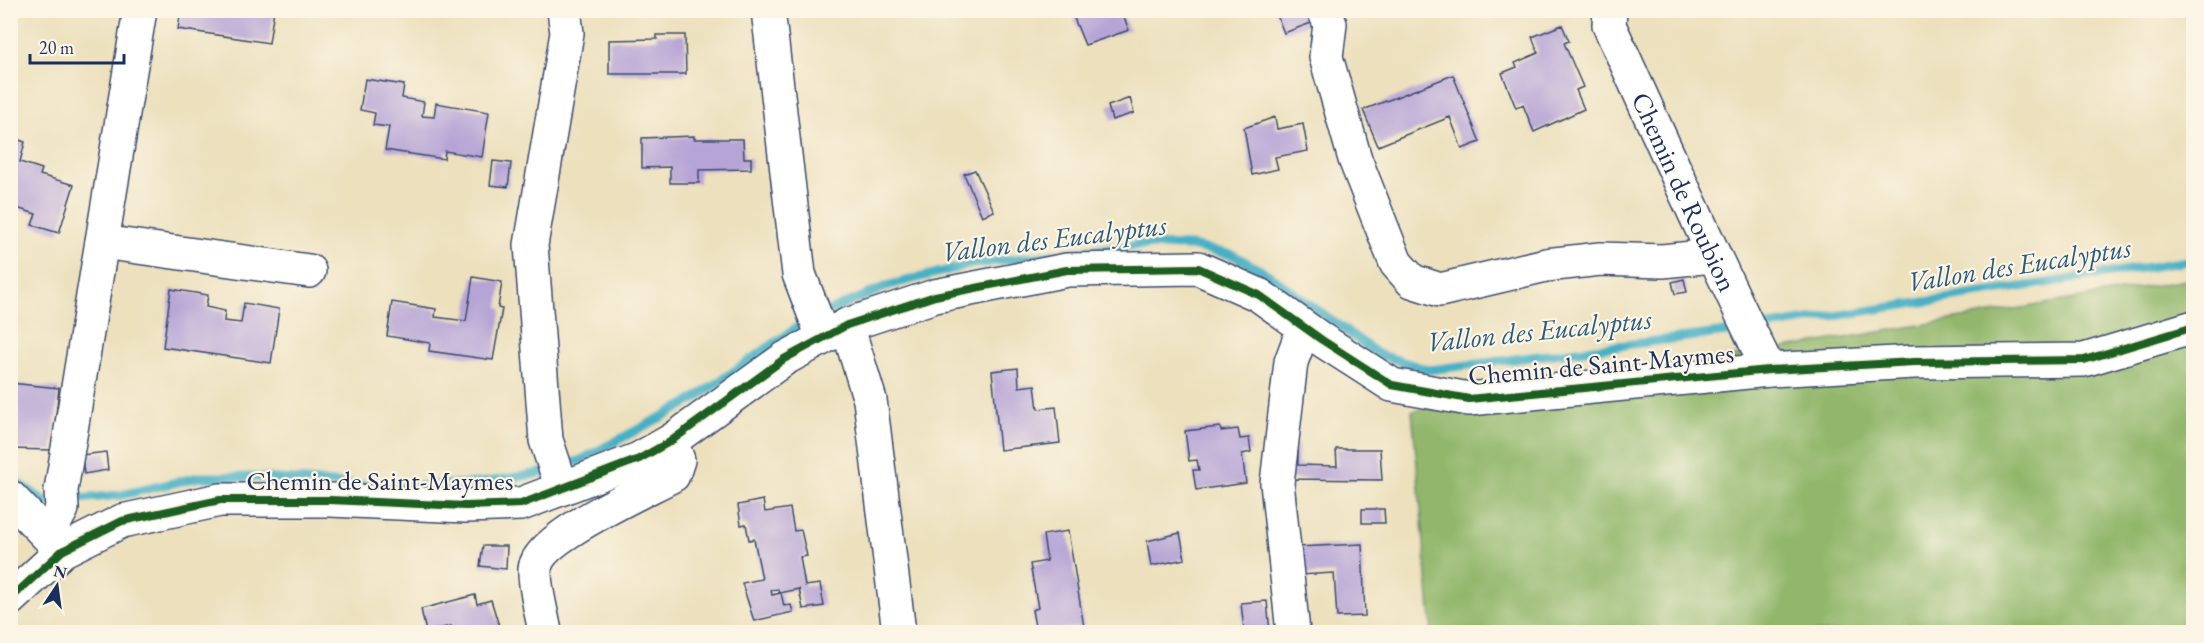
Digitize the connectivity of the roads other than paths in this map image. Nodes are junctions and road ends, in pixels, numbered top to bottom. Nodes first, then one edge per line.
1 (140, 10) edge
2 (564, 10) edge
3 (768, 10) edge
4 (1324, 10) edge
5 (1610, 10) edge
6 (102, 242) junction
7 (1713, 256) junction
8 (309, 271) dead end
9 (2193, 327) edge
10 (835, 331) junction
11 (1309, 331) junction
12 (1762, 356) junction
13 (671, 441) junction
14 (562, 488) junction
15 (10, 497) edge
16 (58, 521) junction
17 (10, 599) edge
18 (545, 633) edge
19 (899, 633) edge
20 (1293, 633) edge

1 - 6 street
2 - 14 street
3 - 10 street
4 - 7 street
5 - 7 street, Chemin de Roubion
6 - 8 street
6 - 16 street
7 - 12 street, Chemin de Roubion
9 - 12 street, Chemin de Saint-Maymes
10 - 11 street, Chemin de Saint-Maymes
10 - 13 street, Chemin de Saint-Maymes
10 - 19 street
11 - 12 street, Chemin de Saint-Maymes
11 - 20 street
13 - 14 street, Chemin de Saint-Maymes
13 - 18 street
14 - 16 street, Chemin de Saint-Maymes
15 - 16 street
16 - 17 street, Chemin de Saint-Maymes

